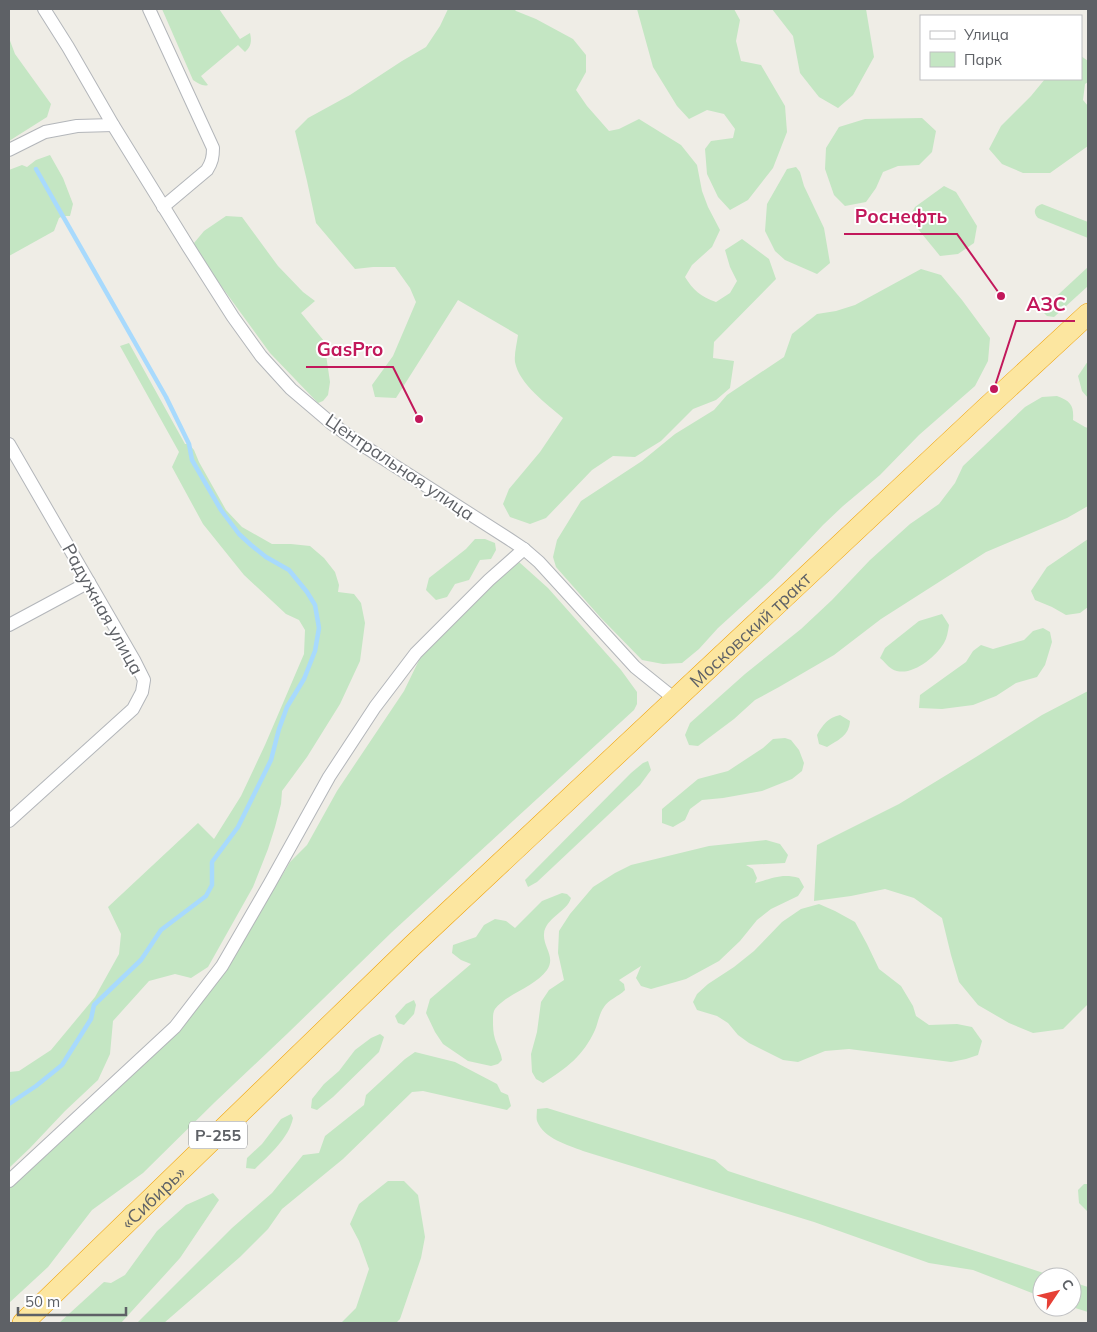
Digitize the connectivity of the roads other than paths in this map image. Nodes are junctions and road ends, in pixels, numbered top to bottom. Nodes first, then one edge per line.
1 (44, 9) edge
2 (149, 9) edge
3 (112, 125) junction
4 (9, 150) edge
5 (164, 207) junction
6 (1088, 314) edge
7 (9, 444) edge
8 (524, 549) junction
9 (89, 582) junction
10 (9, 625) edge
11 (676, 700) junction
12 (9, 821) edge
13 (412, 946) joint
14 (9, 1181) edge
15 (23, 1323) edge

1 - 3 street, Центральная улица
2 - 5 street
3 - 4 street
3 - 5 street, Центральная улица
5 - 8 street, Центральная улица
6 - 11 highway, Московский тракт
7 - 9 street, Радужная улица
8 - 11 street, Центральная улица
8 - 14 street
9 - 10 street
9 - 12 street, Радужная улица
11 - 13 highway, Московский тракт
13 - 15 highway, «Сибирь» / Р-255

